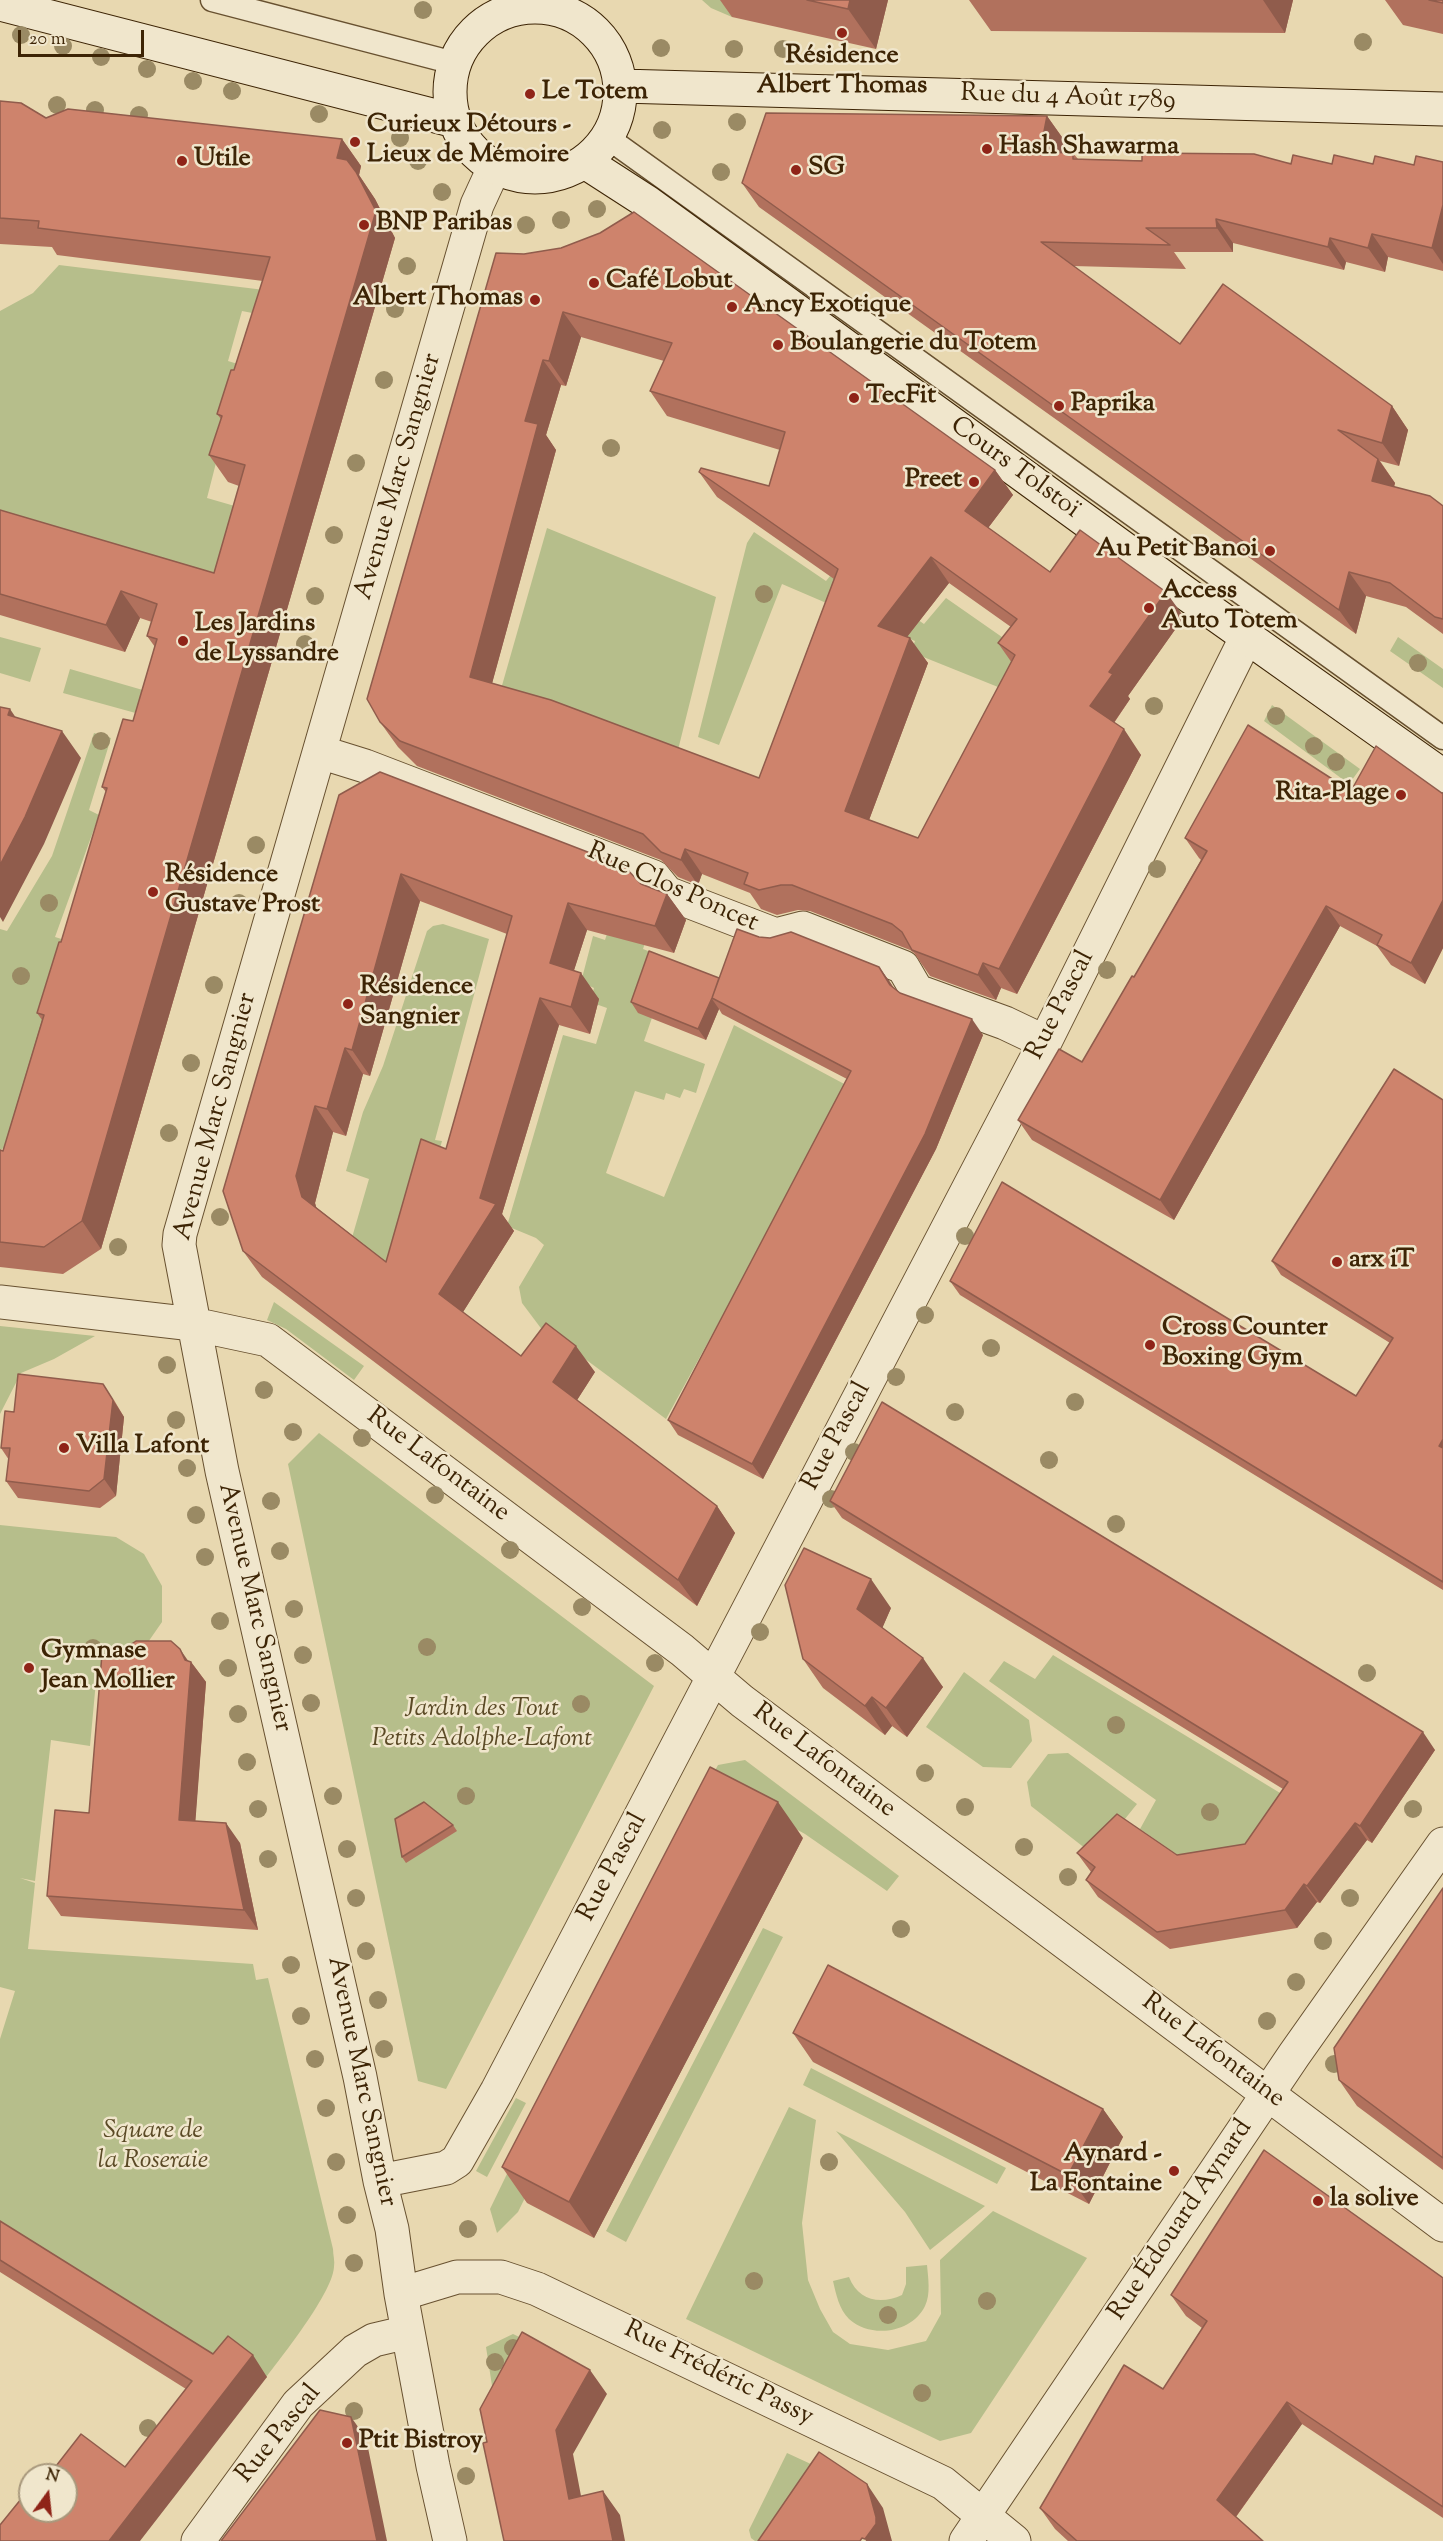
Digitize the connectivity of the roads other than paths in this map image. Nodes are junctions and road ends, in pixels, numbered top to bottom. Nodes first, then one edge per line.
1 (212, 0) edge
2 (0, 4) edge
3 (559, 5) edge
4 (454, 63) junction
5 (621, 86) junction
6 (1443, 109) edge
7 (455, 121) junction
8 (608, 138) junction
9 (585, 162) junction
10 (494, 168) junction
11 (1247, 636) junction
12 (1443, 738) edge
13 (320, 752) junction
14 (1443, 776) edge
15 (1045, 1042) junction
16 (0, 1302) edge
17 (193, 1324) junction
18 (714, 1676) junction
19 (1443, 1844) edge
20 (1267, 2094) junction
21 (380, 2181) junction
22 (1443, 2225) edge
23 (401, 2294) junction
24 (408, 2332) junction
25 (984, 2514) junction
26 (198, 2541) edge
27 (450, 2541) edge
28 (966, 2541) edge
29 (1014, 2541) edge

1 - 4 lane
2 - 7 street
3 - 4 street
3 - 5 street
4 - 7 street
5 - 6 street, Rue du 4 Août 1789
5 - 8 street
7 - 10 street
8 - 9 street
8 - 12 lane, Cours Tolstoï
9 - 10 street
9 - 11 street, Cours Tolstoï
10 - 13 street, Avenue Marc Sangnier
11 - 14 street, Cours Tolstoï
11 - 15 street, Rue Pascal
13 - 15 street, Rue Clos Poncet
13 - 17 street, Avenue Marc Sangnier
15 - 18 street, Rue Pascal
16 - 17 street, Rue Lafontaine
17 - 18 street, Rue Lafontaine
17 - 21 street, Avenue Marc Sangnier
18 - 20 street, Rue Lafontaine
18 - 21 street, Rue Pascal
19 - 20 street, Rue Édouard Aynard
20 - 22 street, Rue Lafontaine
20 - 25 street, Rue Édouard Aynard
21 - 23 street, Avenue Marc Sangnier
23 - 24 street, Avenue Marc Sangnier
23 - 25 street, Rue Frédéric Passy
24 - 26 street, Rue Pascal
24 - 27 street, Avenue Marc Sangnier
25 - 28 street, Rue Édouard Aynard
25 - 29 street, Rue Frédéric Passy

